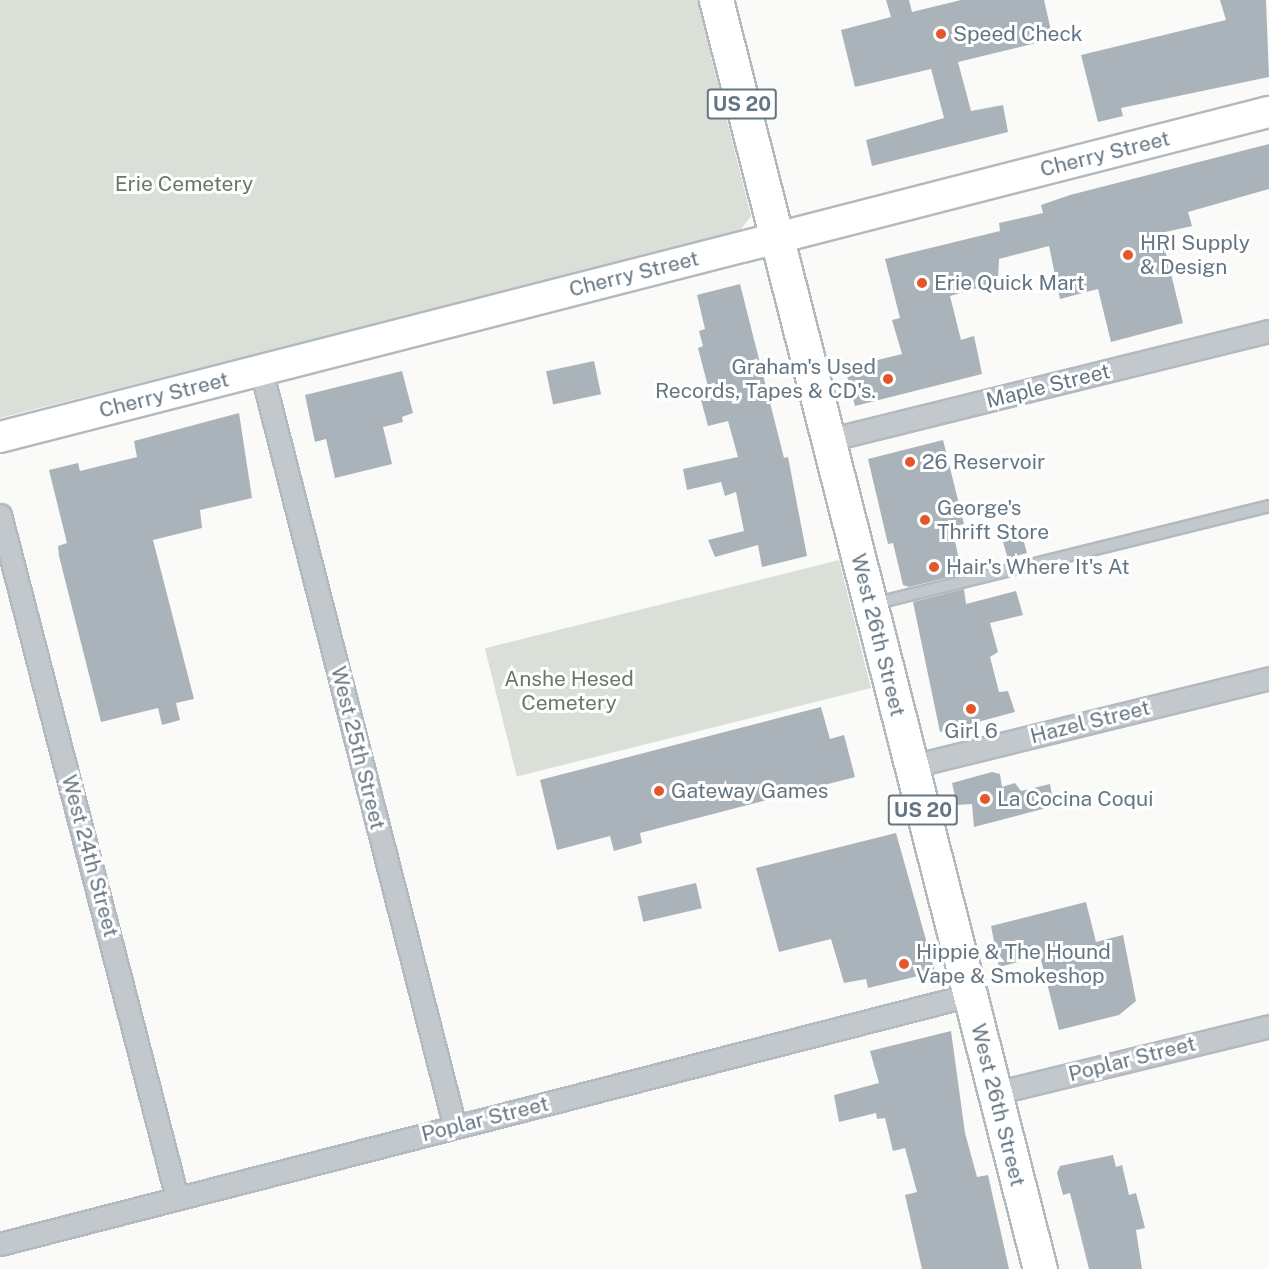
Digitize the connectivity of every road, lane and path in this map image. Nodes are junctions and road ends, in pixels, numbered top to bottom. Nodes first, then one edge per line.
1 (716, 0) edge
2 (1269, 112) edge
3 (776, 238) junction
4 (1269, 331) edge
5 (261, 370) junction
6 (0, 437) edge
7 (828, 440) junction
8 (1269, 506) edge
9 (0, 515) edge
10 (870, 605) junction
11 (1269, 678) edge
12 (912, 766) junction
13 (970, 994) junction
14 (1269, 1026) edge
15 (995, 1093) junction
16 (455, 1127) junction
17 (177, 1198) junction
18 (0, 1244) edge
19 (1040, 1269) edge

1 - 3 main road, West 26th Street / US 20
2 - 3 street, Cherry Street
3 - 5 street, Cherry Street
3 - 7 main road, West 26th Street / US 20
4 - 7 street, Maple Street
5 - 6 street, Cherry Street
5 - 16 street, West 25th Street
7 - 10 main road, West 26th Street / US 20
8 - 10 lane
9 - 17 street, West 24th Street
10 - 12 main road, West 26th Street / US 20
11 - 12 street, Hazel Street
12 - 13 main road, West 26th Street / US 20
13 - 15 main road, West 26th Street / US 20
13 - 16 street, Poplar Street
14 - 15 street, Poplar Street
15 - 19 main road, West 26th Street / US 20
16 - 17 street, Poplar Street
17 - 18 street, Poplar Street

